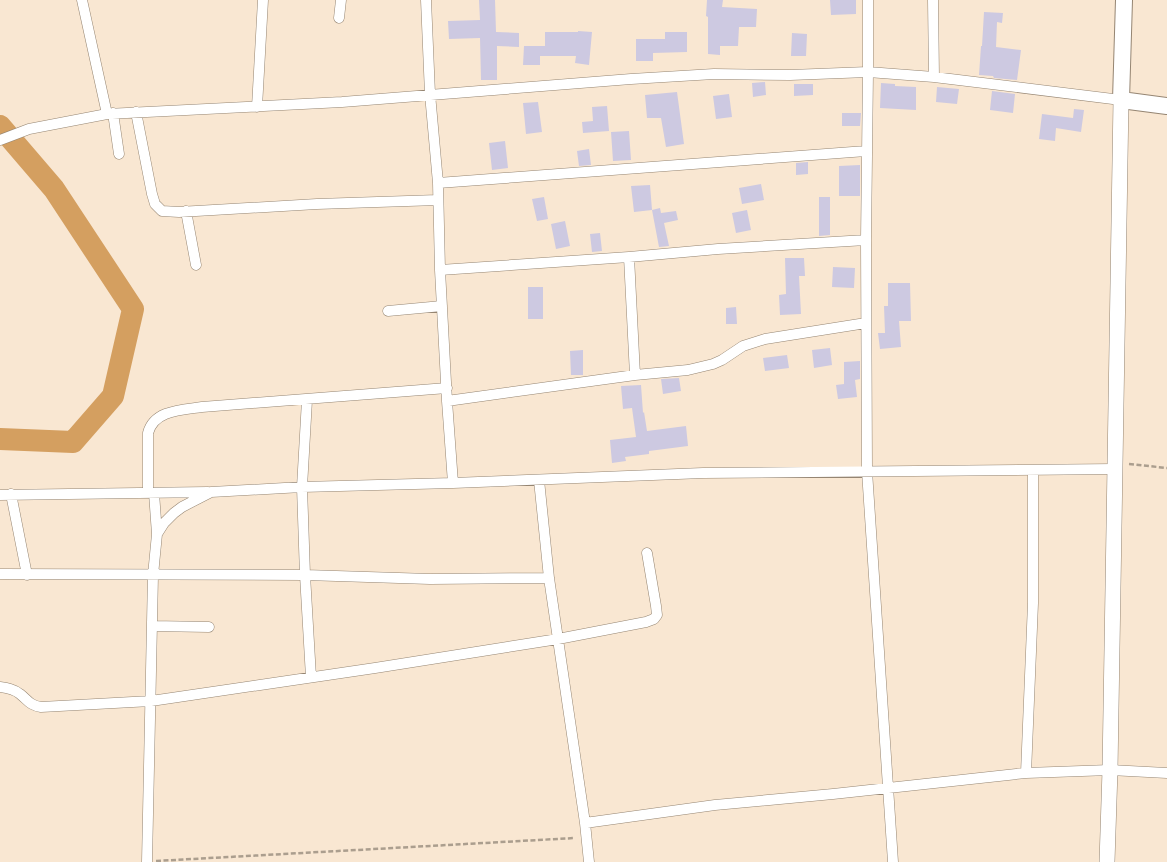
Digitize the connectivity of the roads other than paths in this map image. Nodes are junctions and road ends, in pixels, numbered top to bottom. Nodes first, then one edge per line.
1 (82, 0) edge
2 (263, 0) edge
3 (341, 0) edge
4 (426, 0) edge
5 (868, 0) edge
6 (933, 0) edge
7 (1124, 0) edge
8 (339, 18) dead end
9 (868, 72) junction
10 (934, 77) junction
11 (430, 94) junction
12 (1121, 100) junction
13 (257, 106) junction
14 (1167, 106) edge
15 (136, 112) junction
16 (110, 113) junction
17 (0, 140) edge
18 (866, 150) junction
19 (119, 154) dead end
20 (438, 184) junction
21 (438, 200) junction
22 (186, 212) junction
23 (866, 240) junction
24 (629, 257) junction
25 (196, 265) dead end
26 (440, 270) junction
27 (442, 306) junction
28 (388, 312) dead end
29 (866, 323) junction
30 (635, 375) junction
31 (447, 388) junction
32 (307, 400) junction
33 (447, 401) junction
34 (1115, 466) junction
35 (1033, 470) junction
36 (867, 471) junction
37 (539, 480) junction
38 (453, 483) junction
39 (302, 487) junction
40 (211, 492) junction
41 (151, 493) junction
42 (11, 494) junction
43 (0, 495) edge
44 (157, 534) junction
45 (647, 553) dead end
46 (0, 574) edge
47 (27, 575) junction
48 (305, 575) junction
49 (153, 576) junction
50 (549, 578) junction
51 (152, 626) junction
52 (209, 627) dead end
53 (558, 639) junction
54 (310, 677) junction
55 (0, 687) edge
56 (150, 701) junction
57 (1110, 770) junction
58 (1026, 773) junction
59 (1167, 773) edge
60 (888, 787) junction
61 (585, 823) junction
62 (147, 862) edge
63 (589, 862) edge
64 (893, 862) edge
65 (1107, 862) edge

1 - 16 street
2 - 13 street
3 - 8 street
4 - 11 street
5 - 9 street
6 - 10 street
7 - 12 main road
9 - 10 street
9 - 11 street
9 - 18 street
10 - 12 street
11 - 13 street
11 - 20 street
12 - 14 main road
12 - 34 main road
13 - 15 street
15 - 16 street
15 - 22 street
16 - 17 street
16 - 19 street
18 - 20 street
18 - 23 street
20 - 21 street
21 - 22 street
21 - 26 street
22 - 25 street
23 - 24 street
23 - 29 street
24 - 26 street
24 - 30 street
26 - 27 street
27 - 28 street
27 - 31 street
29 - 30 street
29 - 36 street
30 - 33 street
31 - 32 street
31 - 33 street
32 - 39 street
32 - 41 street
33 - 38 street
34 - 35 street
34 - 57 main road
35 - 36 street
35 - 58 street
36 - 37 street
36 - 60 street
37 - 38 street
37 - 50 street
38 - 39 street
39 - 40 street
39 - 48 street
40 - 41 street
40 - 44 street
41 - 42 street
41 - 44 street
42 - 43 street
42 - 47 street
44 - 49 street
45 - 53 street
46 - 47 street
47 - 49 street
48 - 49 street
48 - 50 street
48 - 54 street
49 - 51 street
50 - 53 street
51 - 52 street
51 - 56 street
53 - 54 street
53 - 61 street
54 - 56 street
55 - 56 street
56 - 62 street
57 - 58 street
57 - 59 street
57 - 65 main road
58 - 60 street
60 - 61 street
60 - 64 street
61 - 63 street

